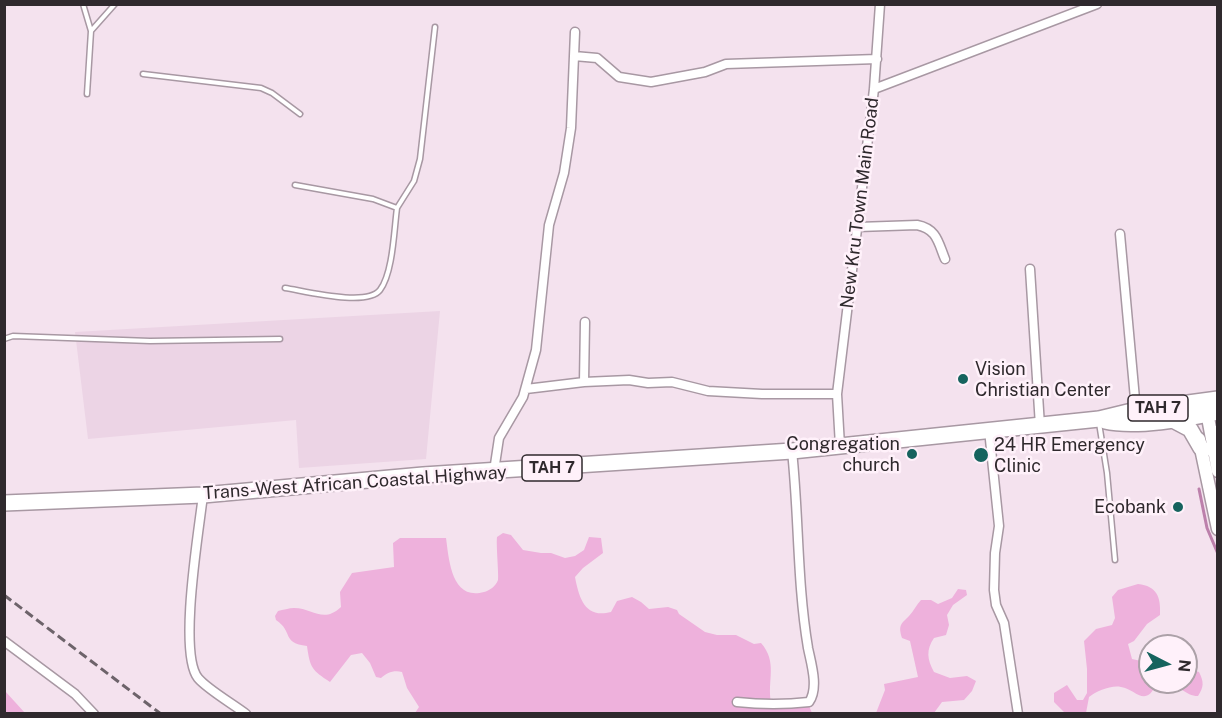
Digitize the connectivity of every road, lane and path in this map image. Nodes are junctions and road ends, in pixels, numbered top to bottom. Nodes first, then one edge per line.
1 (83, 4) edge
2 (115, 4) edge
3 (880, 4) edge
4 (1097, 4) edge
5 (435, 27) dead end
6 (91, 31) junction
7 (575, 32) dead end
8 (574, 56) junction
9 (877, 59) junction
10 (144, 74) dead end
11 (874, 89) junction
12 (87, 94) dead end
13 (300, 114) dead end
14 (295, 184) dead end
15 (397, 208) junction
16 (858, 228) junction
17 (1120, 234) dead end
18 (945, 259) dead end
19 (1030, 269) dead end
20 (285, 288) dead end
21 (585, 322) dead end
22 (4, 339) edge
23 (280, 339) dead end
24 (584, 382) junction
25 (526, 389) junction
26 (837, 394) junction
27 (1206, 408) edge
28 (1136, 410) junction
29 (1099, 420) junction
30 (1173, 420) junction
31 (1040, 426) junction
32 (989, 430) junction
33 (1218, 433) edge
34 (840, 446) junction
35 (1207, 448) junction
36 (792, 451) junction
37 (1218, 471) edge
38 (494, 472) junction
39 (203, 495) junction
40 (4, 503) edge
41 (1218, 528) edge
42 (1115, 560) dead end
43 (4, 641) edge
44 (737, 702) dead end
45 (94, 714) edge
46 (246, 714) edge
47 (1018, 714) edge

1 - 6 lane
2 - 6 lane
3 - 9 street
4 - 11 street, New Kru Town Main Road
5 - 15 lane
6 - 12 lane
7 - 8 street
8 - 9 street
8 - 25 street
9 - 11 street
10 - 13 lane
11 - 16 street, New Kru Town Main Road
14 - 15 lane
15 - 20 lane
16 - 18 street
16 - 26 street, New Kru Town Main Road
17 - 28 street
19 - 31 street
21 - 24 street
22 - 23 lane
24 - 25 street
24 - 26 street
25 - 38 street
26 - 34 street, New Kru Town Main Road
27 - 28 highway, Trans-West African Coastal Highway / TAH 7
27 - 30 highway, Trans-West African Coastal Highway / TAH 7
27 - 35 main road
28 - 29 highway, Trans-West African Coastal Highway / TAH 7
29 - 30 highway, Trans-West African Coastal Highway / TAH 7
29 - 31 highway, Trans-West African Coastal Highway / TAH 7
29 - 42 lane
30 - 35 highway
31 - 32 highway, Trans-West African Coastal Highway / TAH 7
32 - 34 highway, Trans-West African Coastal Highway / TAH 7
32 - 47 street
33 - 35 highway
34 - 36 highway, Trans-West African Coastal Highway / TAH 7
35 - 37 main road
35 - 41 main road
36 - 38 highway, Trans-West African Coastal Highway / TAH 7
36 - 44 street
38 - 39 highway, Trans-West African Coastal Highway / TAH 7
39 - 40 highway, Trans-West African Coastal Highway / TAH 7
39 - 46 street
43 - 45 street

